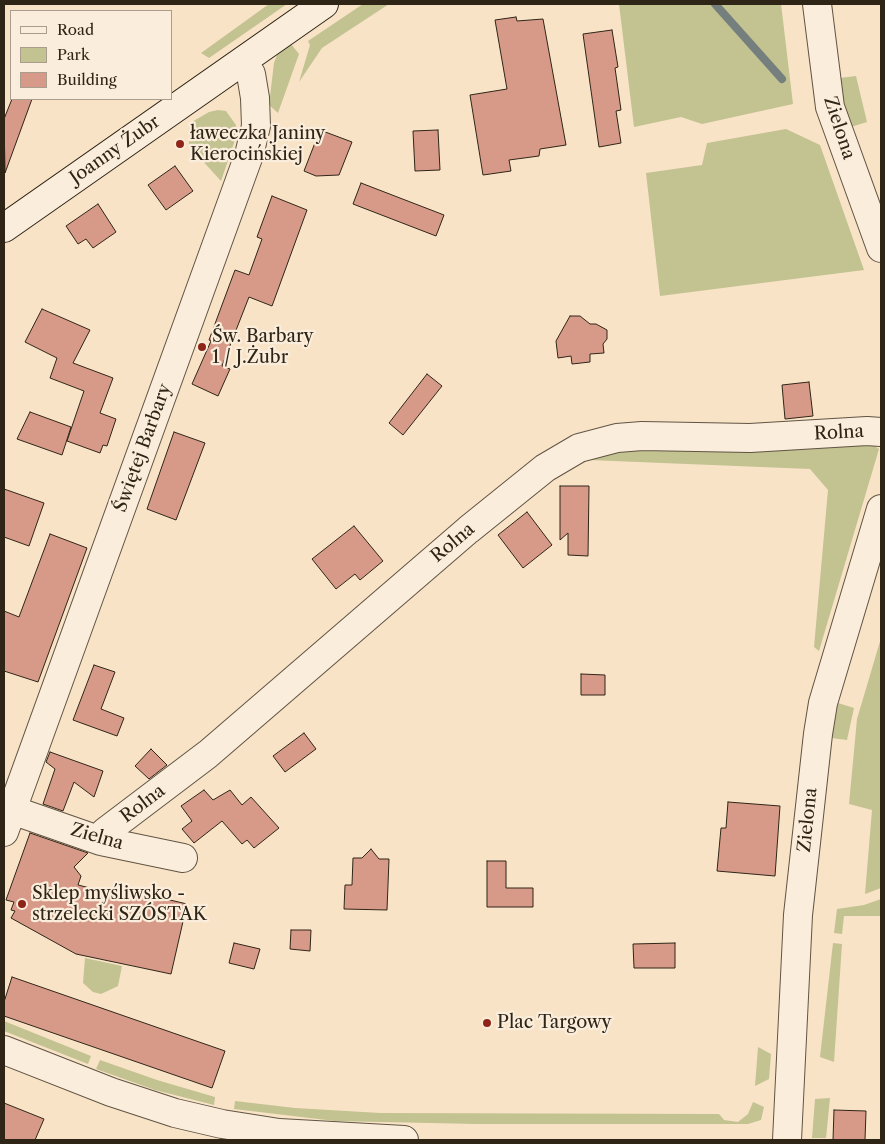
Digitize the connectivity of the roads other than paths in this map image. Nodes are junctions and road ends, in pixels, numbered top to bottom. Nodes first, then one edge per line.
1 (324, 4) edge
2 (817, 4) edge
3 (242, 62) junction
4 (4, 228) edge
5 (881, 248) edge
6 (881, 432) edge
7 (881, 508) edge
8 (8, 821) edge
9 (101, 841) junction
10 (183, 858) dead end
11 (4, 1050) edge
12 (404, 1140) edge
13 (787, 1140) edge

1 - 3 street, Joanny Żubr
2 - 5 street, Zielona
3 - 4 street, Joanny Żubr
3 - 8 street, Świętej Barbary
6 - 9 street, Rolna
7 - 13 street, Zielona
8 - 9 street, Zielna
9 - 10 street, Zielna
11 - 12 street

